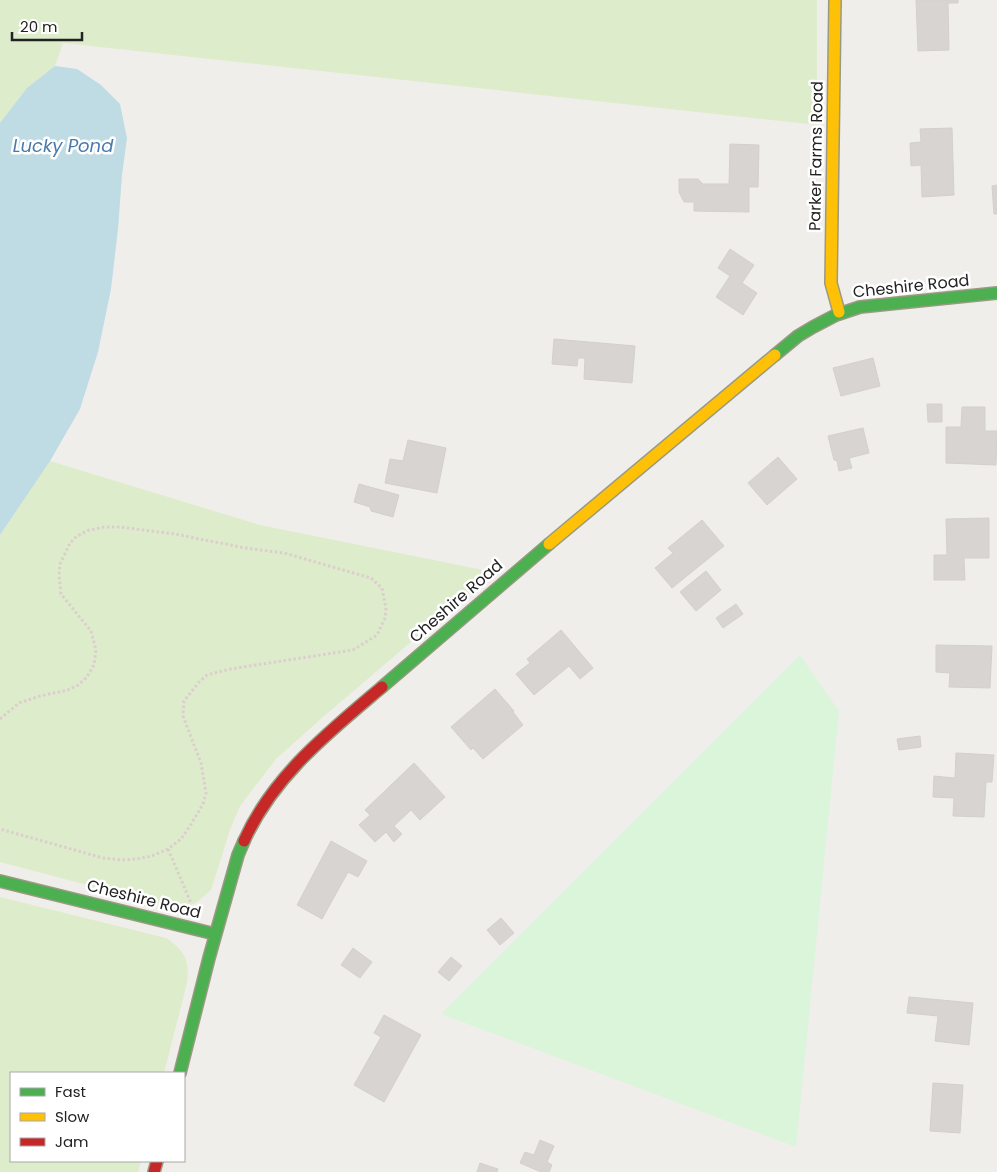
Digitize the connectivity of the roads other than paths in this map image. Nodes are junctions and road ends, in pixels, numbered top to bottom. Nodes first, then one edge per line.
1 (835, 0) edge
2 (997, 293) edge
3 (839, 312) junction
4 (0, 881) edge
5 (215, 934) junction
6 (180, 1072) edge

1 - 3 street, Parker Farms Road
2 - 3 street, Cheshire Road
3 - 5 street, Cheshire Road
4 - 5 street, Cheshire Road
5 - 6 street

